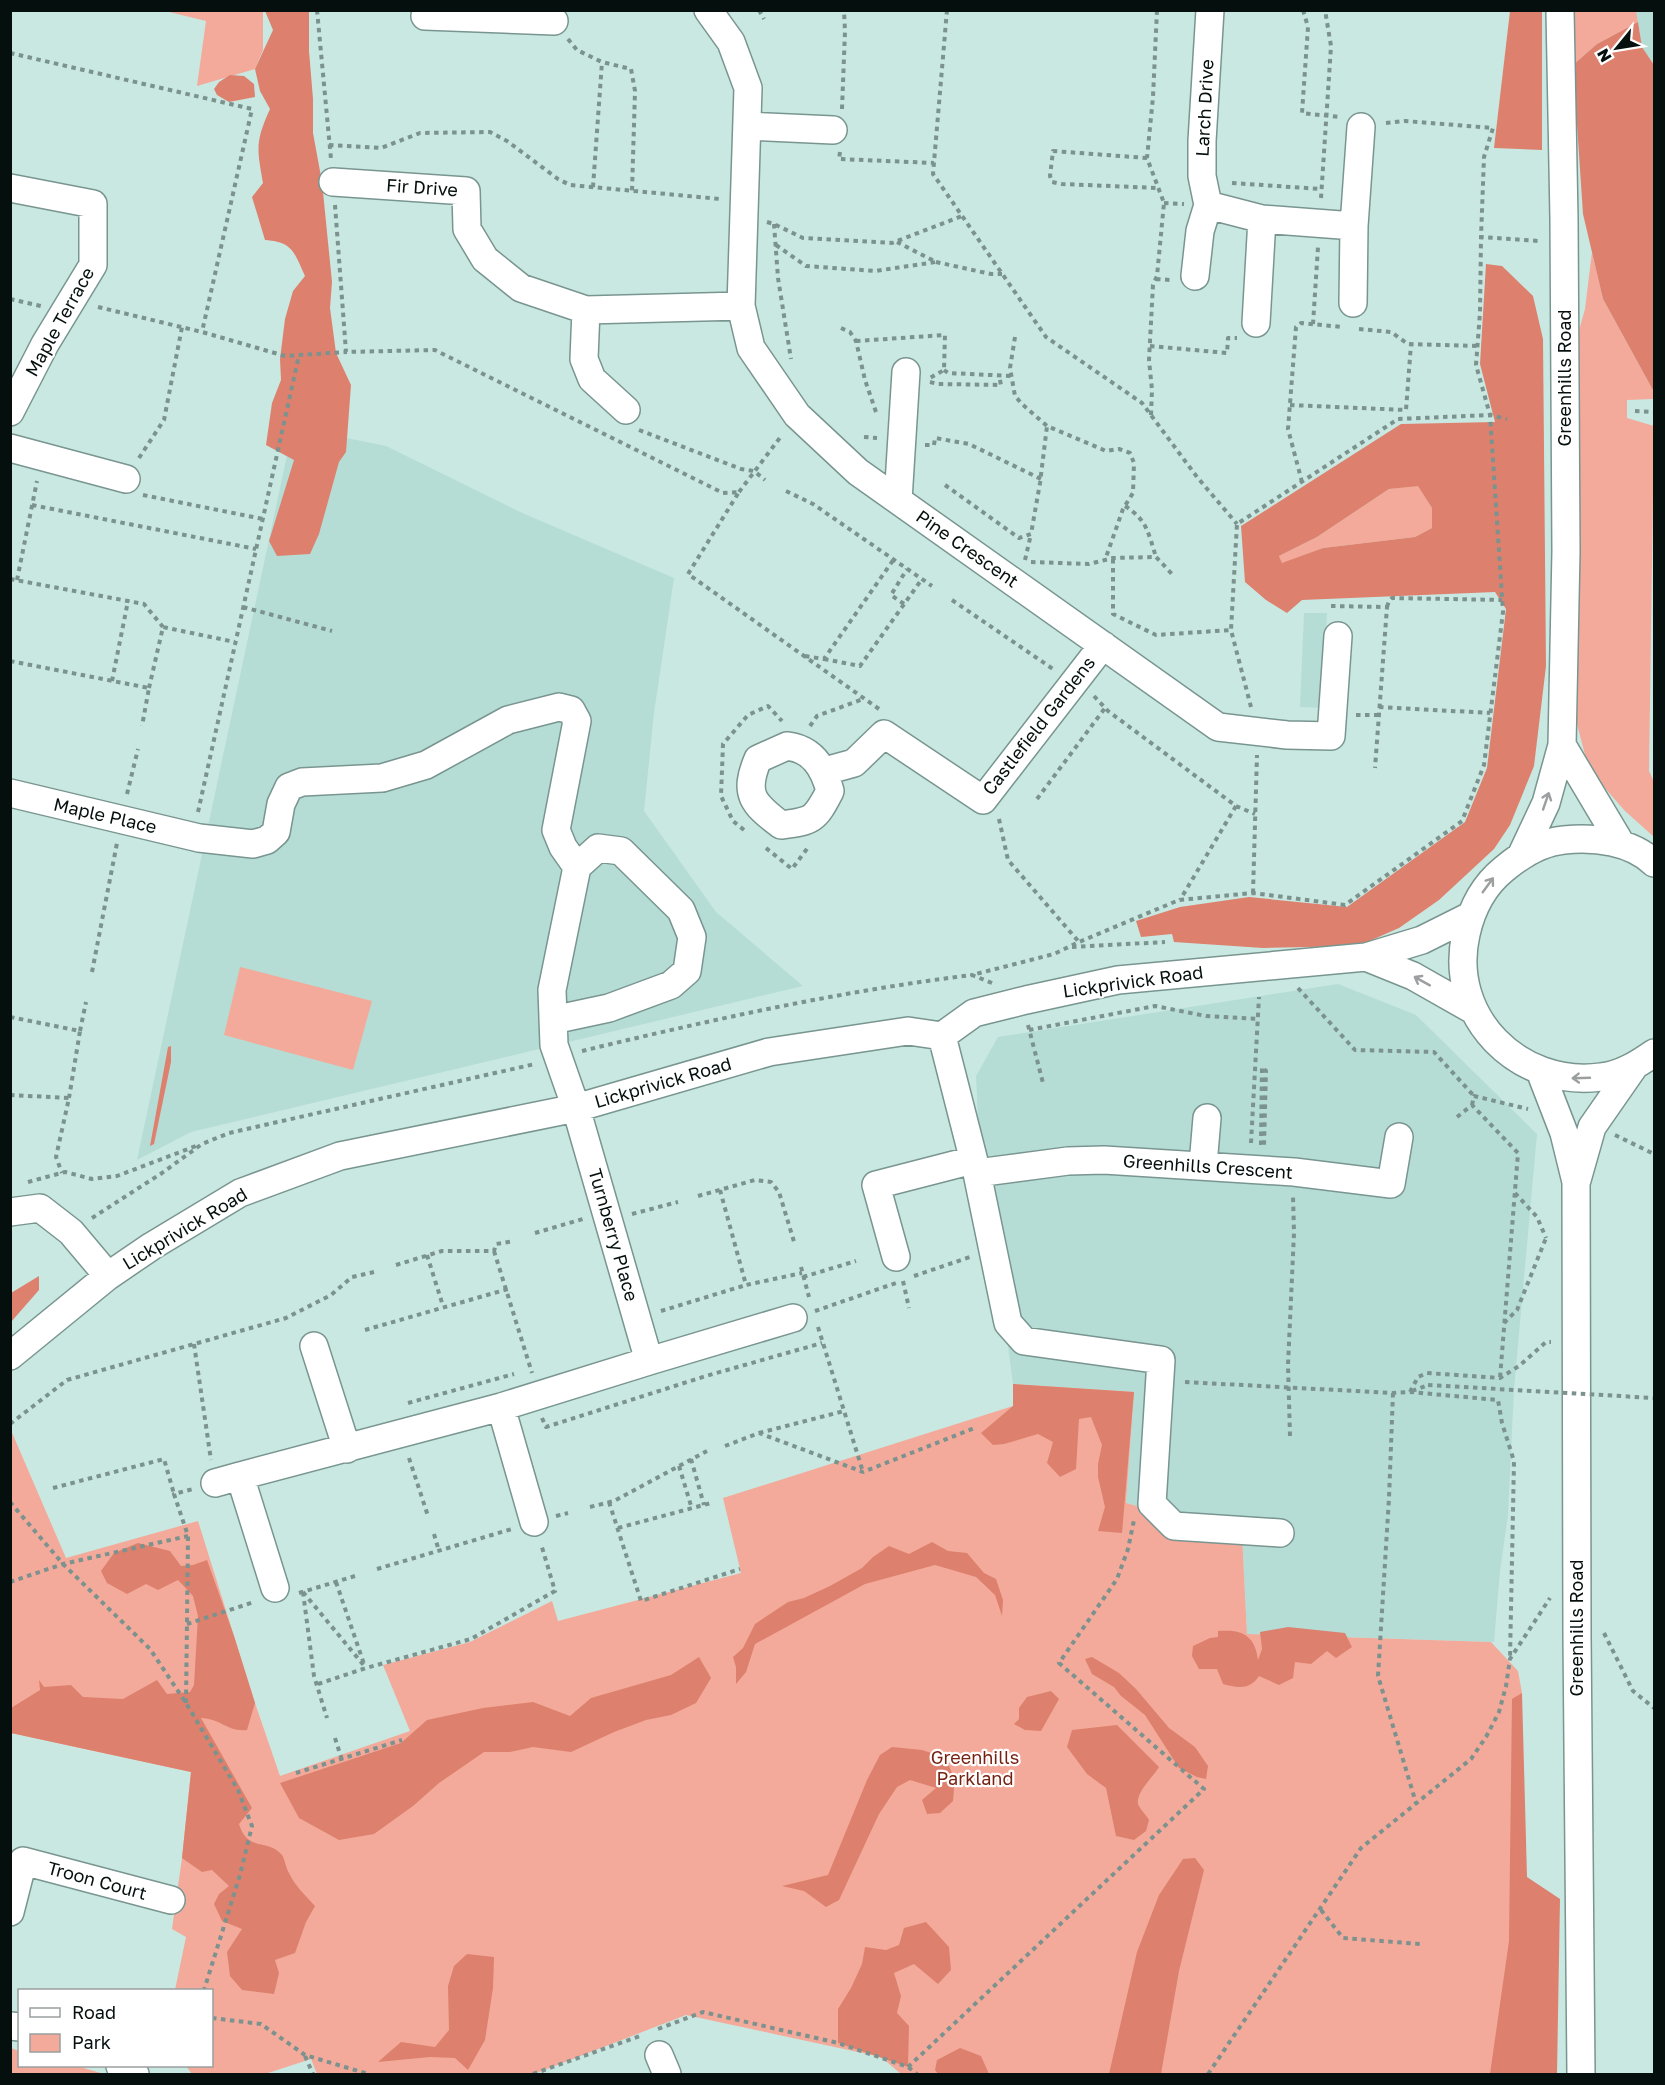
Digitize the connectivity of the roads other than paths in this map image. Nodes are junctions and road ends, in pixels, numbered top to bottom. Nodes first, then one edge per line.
1 (708, 10) edge
2 (1210, 10) edge
3 (1560, 10) edge
4 (513, 14) edge
5 (425, 16) dead end
6 (554, 21) road end
7 (748, 126) junction
8 (1361, 127) road end
9 (838, 133) road end
10 (333, 182) road end
11 (10, 188) edge
12 (1209, 205) junction
13 (1262, 219) junction
14 (1354, 226) junction
15 (1195, 276) dead end
16 (741, 306) junction
17 (586, 310) junction
18 (1350, 315) road end
19 (1256, 322) road end
20 (916, 376) road end
21 (10, 412) edge
22 (627, 424) road end
23 (10, 448) edge
24 (126, 479) road end
25 (898, 500) junction
26 (1338, 636) dead end
27 (1103, 645) junction
28 (1562, 745) junction
29 (825, 771) junction
30 (10, 794) edge
31 (1621, 844) junction
32 (1522, 854) junction
33 (1654, 863) edge
34 (577, 867) junction
35 (1470, 916) junction
36 (1366, 957) junction
37 (1473, 1010) junction
38 (553, 1020) junction
39 (942, 1036) junction
40 (1644, 1060) edge
41 (1540, 1071) junction
42 (576, 1108) junction
43 (1207, 1118) dead end
44 (1399, 1137) dead end
45 (1203, 1165) junction
46 (975, 1166) junction
47 (1576, 1182) junction
48 (10, 1212) edge
49 (897, 1257) dead end
50 (108, 1276) junction
51 (805, 1310) road end
52 (314, 1346) dead end
53 (10, 1356) edge
54 (649, 1361) junction
55 (501, 1407) junction
56 (347, 1449) junction
57 (534, 1522) road end
58 (1280, 1533) dead end
59 (275, 1588) dead end
60 (17, 1859) edge
61 (171, 1900) dead end
62 (10, 1912) edge
63 (1581, 2074) edge

1 - 7 street, Pine Crescent
2 - 12 street, Larch Drive
3 - 28 street, Greenhills Road
4 - 5 street
4 - 6 street
7 - 9 street
7 - 16 street, Pine Crescent
8 - 14 street
10 - 17 street, Fir Drive
11 - 21 street, Maple Terrace
12 - 13 street
12 - 15 street, Larch Drive
13 - 14 street
13 - 19 street
14 - 18 street
16 - 17 street, Fir Drive
16 - 25 street, Pine Crescent
17 - 22 street
20 - 25 street
23 - 24 street
25 - 27 street, Pine Crescent
26 - 27 street, Pine Crescent
27 - 29 street, Castlefield Gardens
28 - 31 street
32 -> 28 street, Greenhills Road
29 - 29 street
30 - 34 street, Maple Place
31 - 32 street
31 - 33 street
35 -> 32 street
34 - 38 street, Turnberry Place
34 - 38 street
35 - 36 street, Lickprivick Road
35 - 37 street
37 -> 36 street, Lickprivick Road
36 - 39 street, Lickprivick Road
37 - 41 street
38 - 42 street, Turnberry Place
39 - 42 street, Lickprivick Road
39 - 46 street
40 -> 41 street
40 - 47 street, Greenhills Road
41 - 47 street, Greenhills Road
42 - 50 street, Lickprivick Road
42 - 54 street, Turnberry Place
43 - 45 street
44 - 45 street, Greenhills Crescent
45 - 46 street, Greenhills Crescent
46 - 49 street, Greenhills Crescent
46 - 58 street
47 - 63 street, Greenhills Road
48 - 50 street
50 - 53 street, Lickprivick Road
51 - 54 street
52 - 56 street
54 - 55 street
55 - 56 street
55 - 57 street
56 - 59 street
60 - 61 street, Troon Court
60 - 62 street, Troon Court

